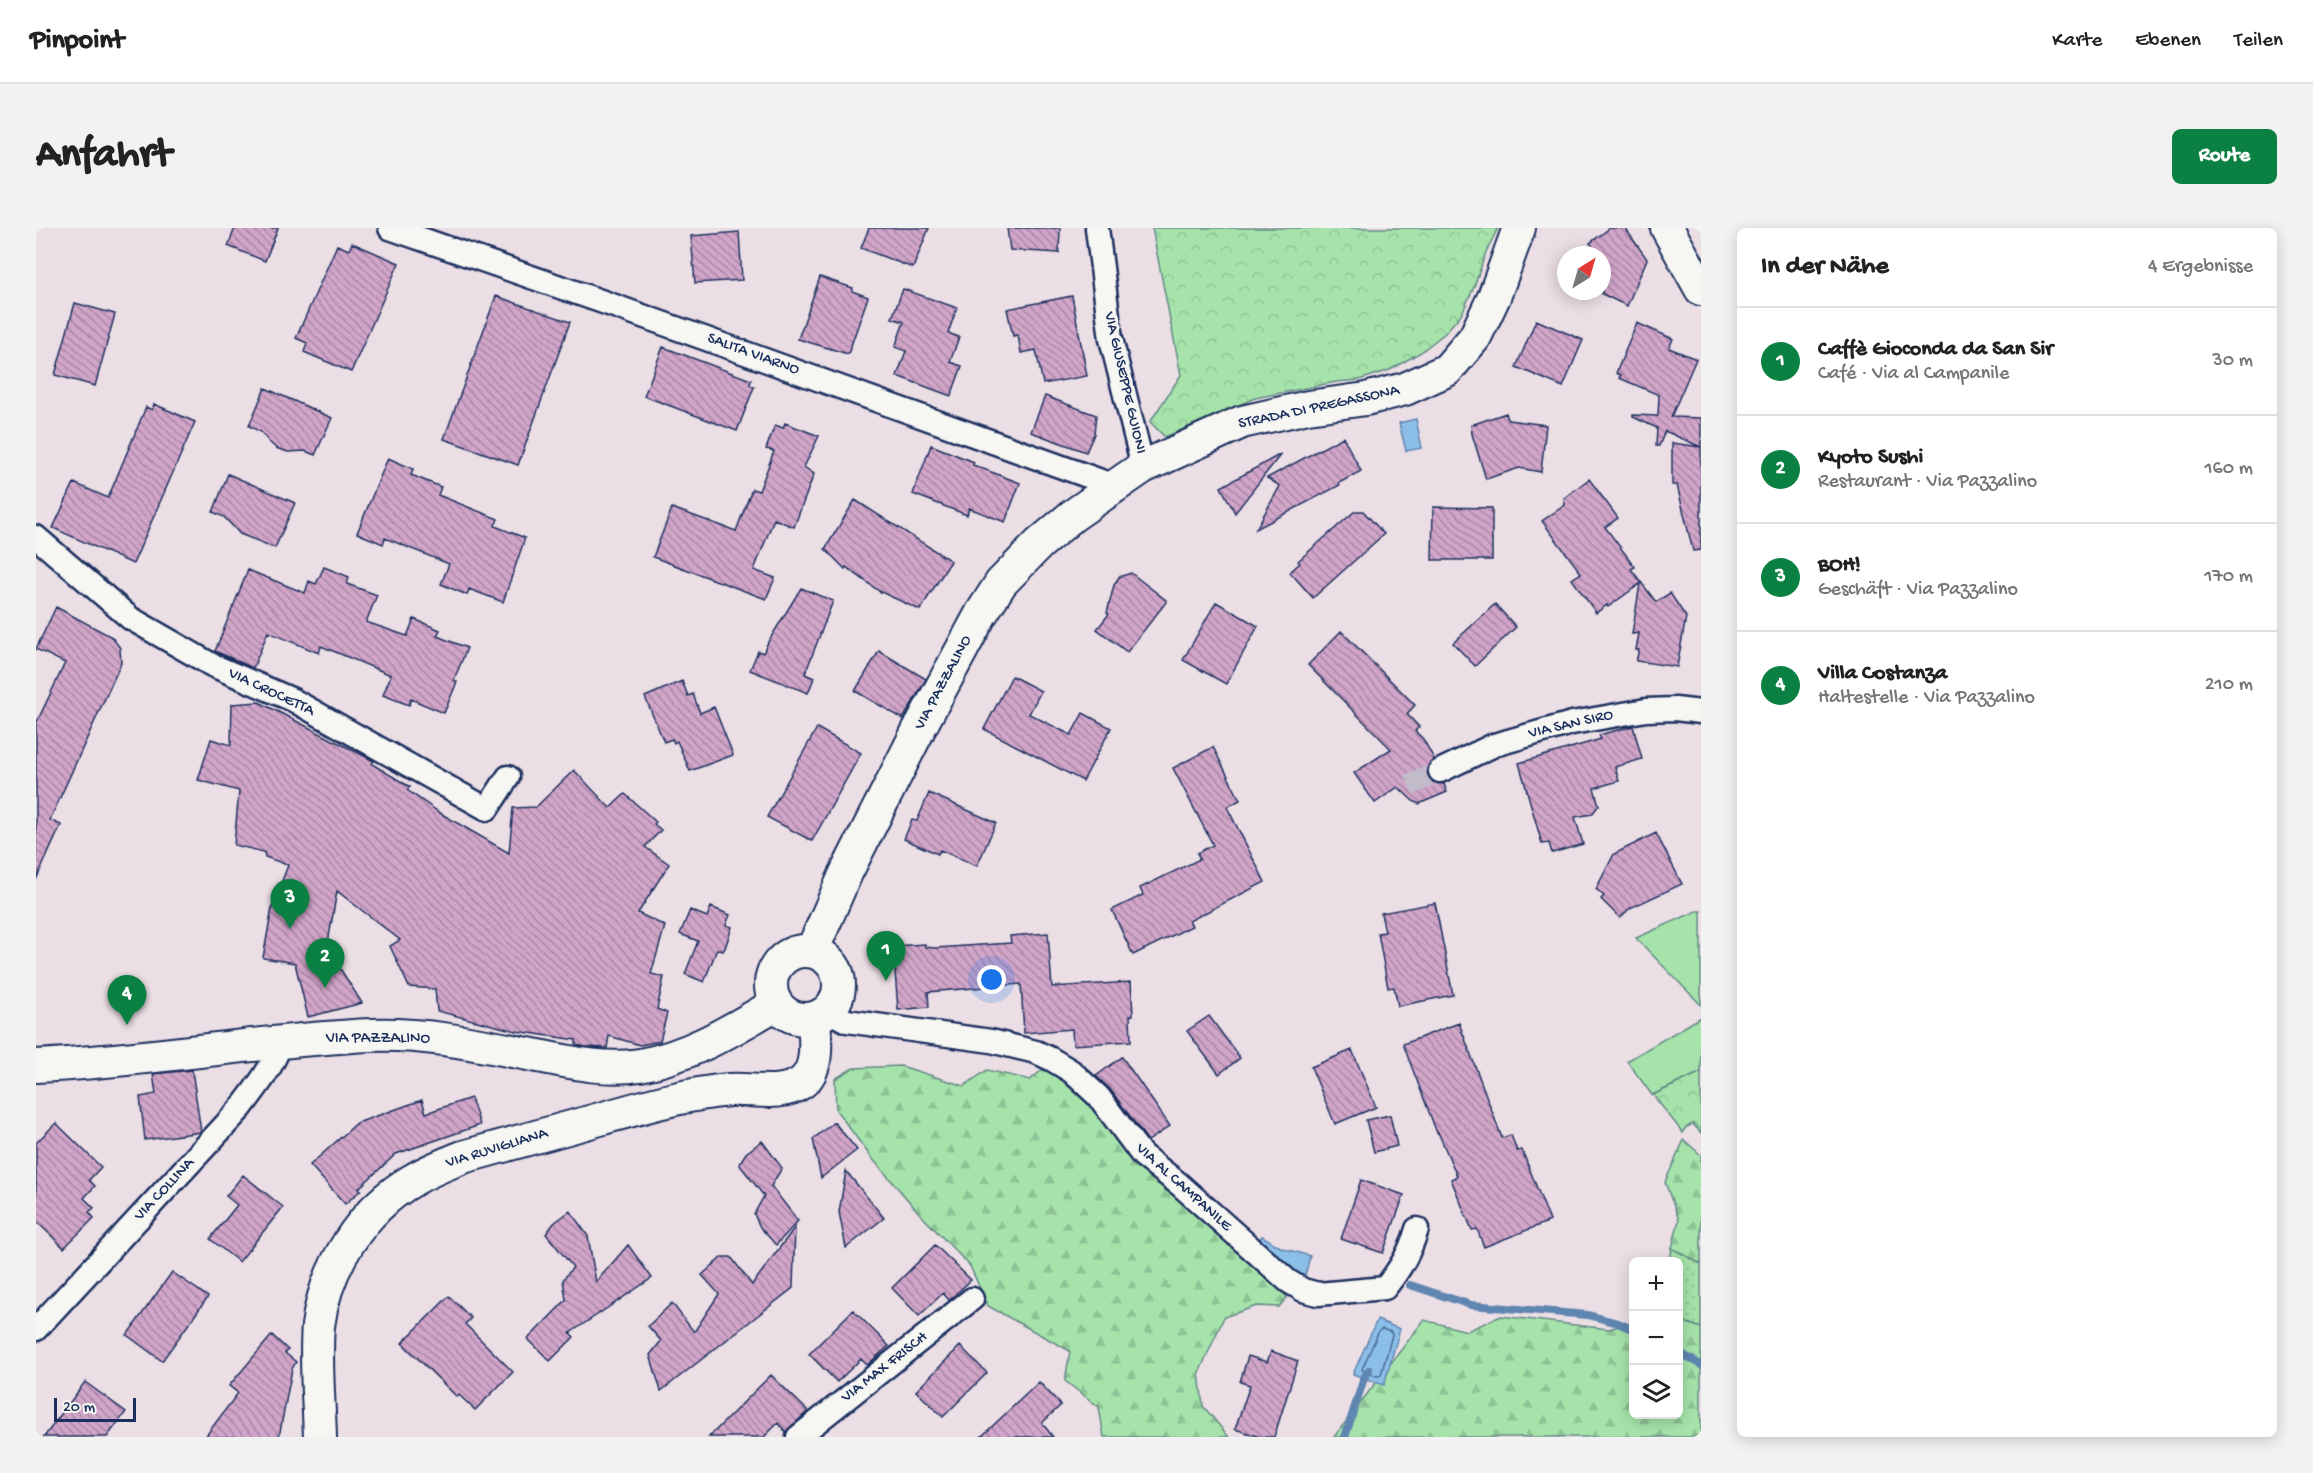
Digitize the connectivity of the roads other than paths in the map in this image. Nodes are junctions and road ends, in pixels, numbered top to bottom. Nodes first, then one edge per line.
1 (390, 228) edge
2 (1097, 228) edge
3 (1519, 228) edge
4 (1666, 228) edge
5 (1701, 289) edge
6 (1143, 467) junction
7 (1115, 486) junction
8 (36, 537) edge
9 (1701, 712) edge
10 (1443, 769) tunnel mouth
11 (508, 777) dead end
12 (812, 951) junction
13 (776, 1004) junction
14 (821, 1014) junction
15 (281, 1043) junction
16 (36, 1066) edge
17 (1417, 1229) dead end
18 (972, 1299) dead end
19 (36, 1329) edge
20 (320, 1437) edge
21 (798, 1437) edge

1 - 7 street, SALITA VIARNO
2 - 6 street, VIA GIUSEPPE GUIONI
3 - 6 main road, STRADA DI PREGASSONA
4 - 5 main road
6 - 7 main road, VIA PAZZALINO
7 - 12 main road, VIA PAZZALINO
8 - 11 street, VIA CROCETTA
9 - 10 street, VIA SAN SIRO
12 - 13 main road
12 - 14 main road
13 - 14 main road
13 - 15 main road, VIA PAZZALINO
14 - 17 street, VIA AL CAMPANILE
14 - 20 main road, VIA RUVIGLIANA
15 - 16 main road, VIA PAZZALINO
15 - 19 street, VIA COLLINA
18 - 21 street, VIA MAX FRISCH

